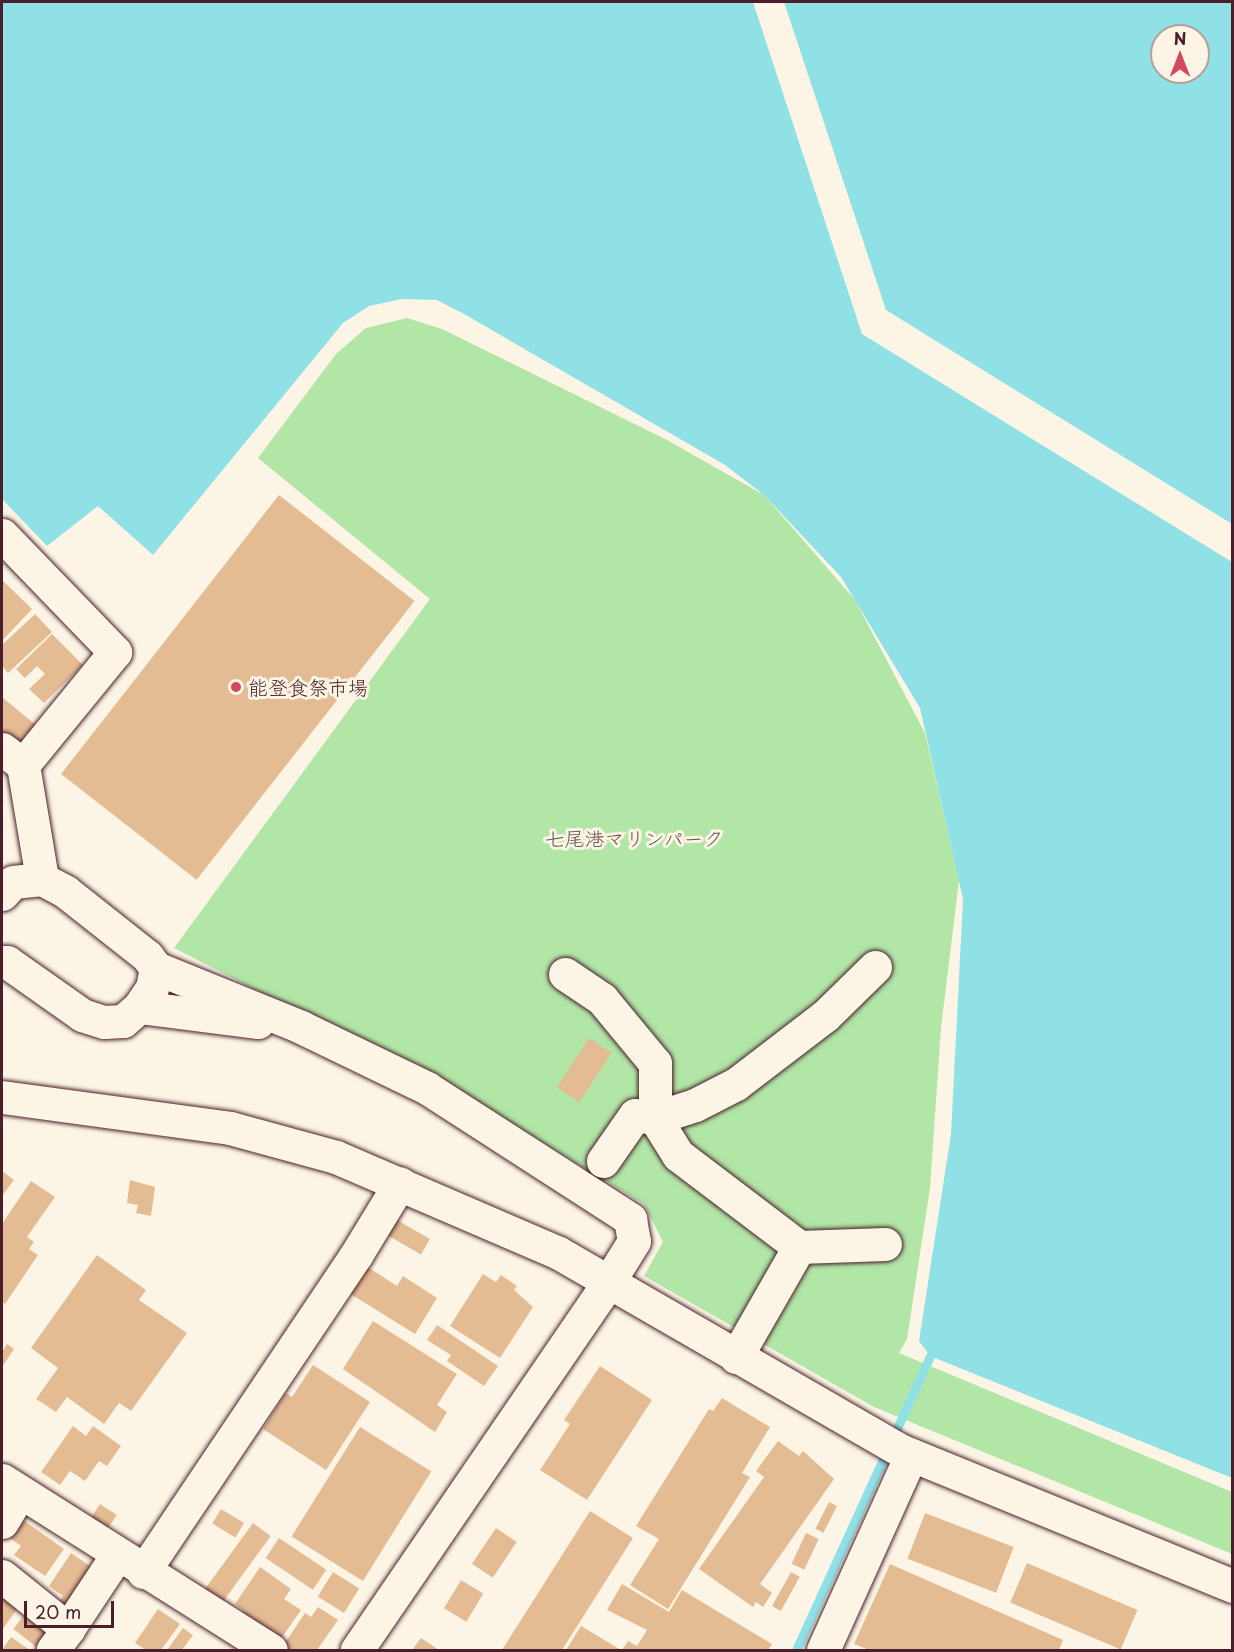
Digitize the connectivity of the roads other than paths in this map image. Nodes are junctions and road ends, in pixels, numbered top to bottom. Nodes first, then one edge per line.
1 (2, 535) edge
2 (12, 757) edge
3 (42, 879) junction
4 (2, 894) edge
5 (2, 962) edge
6 (875, 966) dead end
7 (156, 968) junction
8 (566, 974) dead end
9 (139, 1007) junction
10 (301, 1027) junction
11 (2, 1098) edge
12 (655, 1118) junction
13 (603, 1161) dead end
14 (400, 1183) junction
15 (885, 1244) dead end
16 (799, 1247) junction
17 (608, 1283) junction
18 (736, 1357) junction
19 (907, 1453) junction
20 (11, 1486) edge
21 (2, 1522) edge
22 (130, 1563) junction
23 (2, 1576) edge
24 (1233, 1586) edge
25 (61, 1640) edge
26 (271, 1650) edge
27 (357, 1650) edge
28 (823, 1650) edge

1 - 2 street
2 - 3 street
3 - 4 street
3 - 7 street
5 - 9 street
6 - 12 street
7 - 9 street
7 - 10 street
8 - 12 street
9 - 10 street
10 - 17 street
11 - 14 street
12 - 13 street
12 - 16 street
14 - 17 street
14 - 22 street
15 - 16 street
16 - 18 street
17 - 18 street
17 - 27 street
18 - 19 street
19 - 24 street
19 - 28 street
20 - 21 street
20 - 22 street
22 - 25 street
22 - 26 street
23 - 25 street

